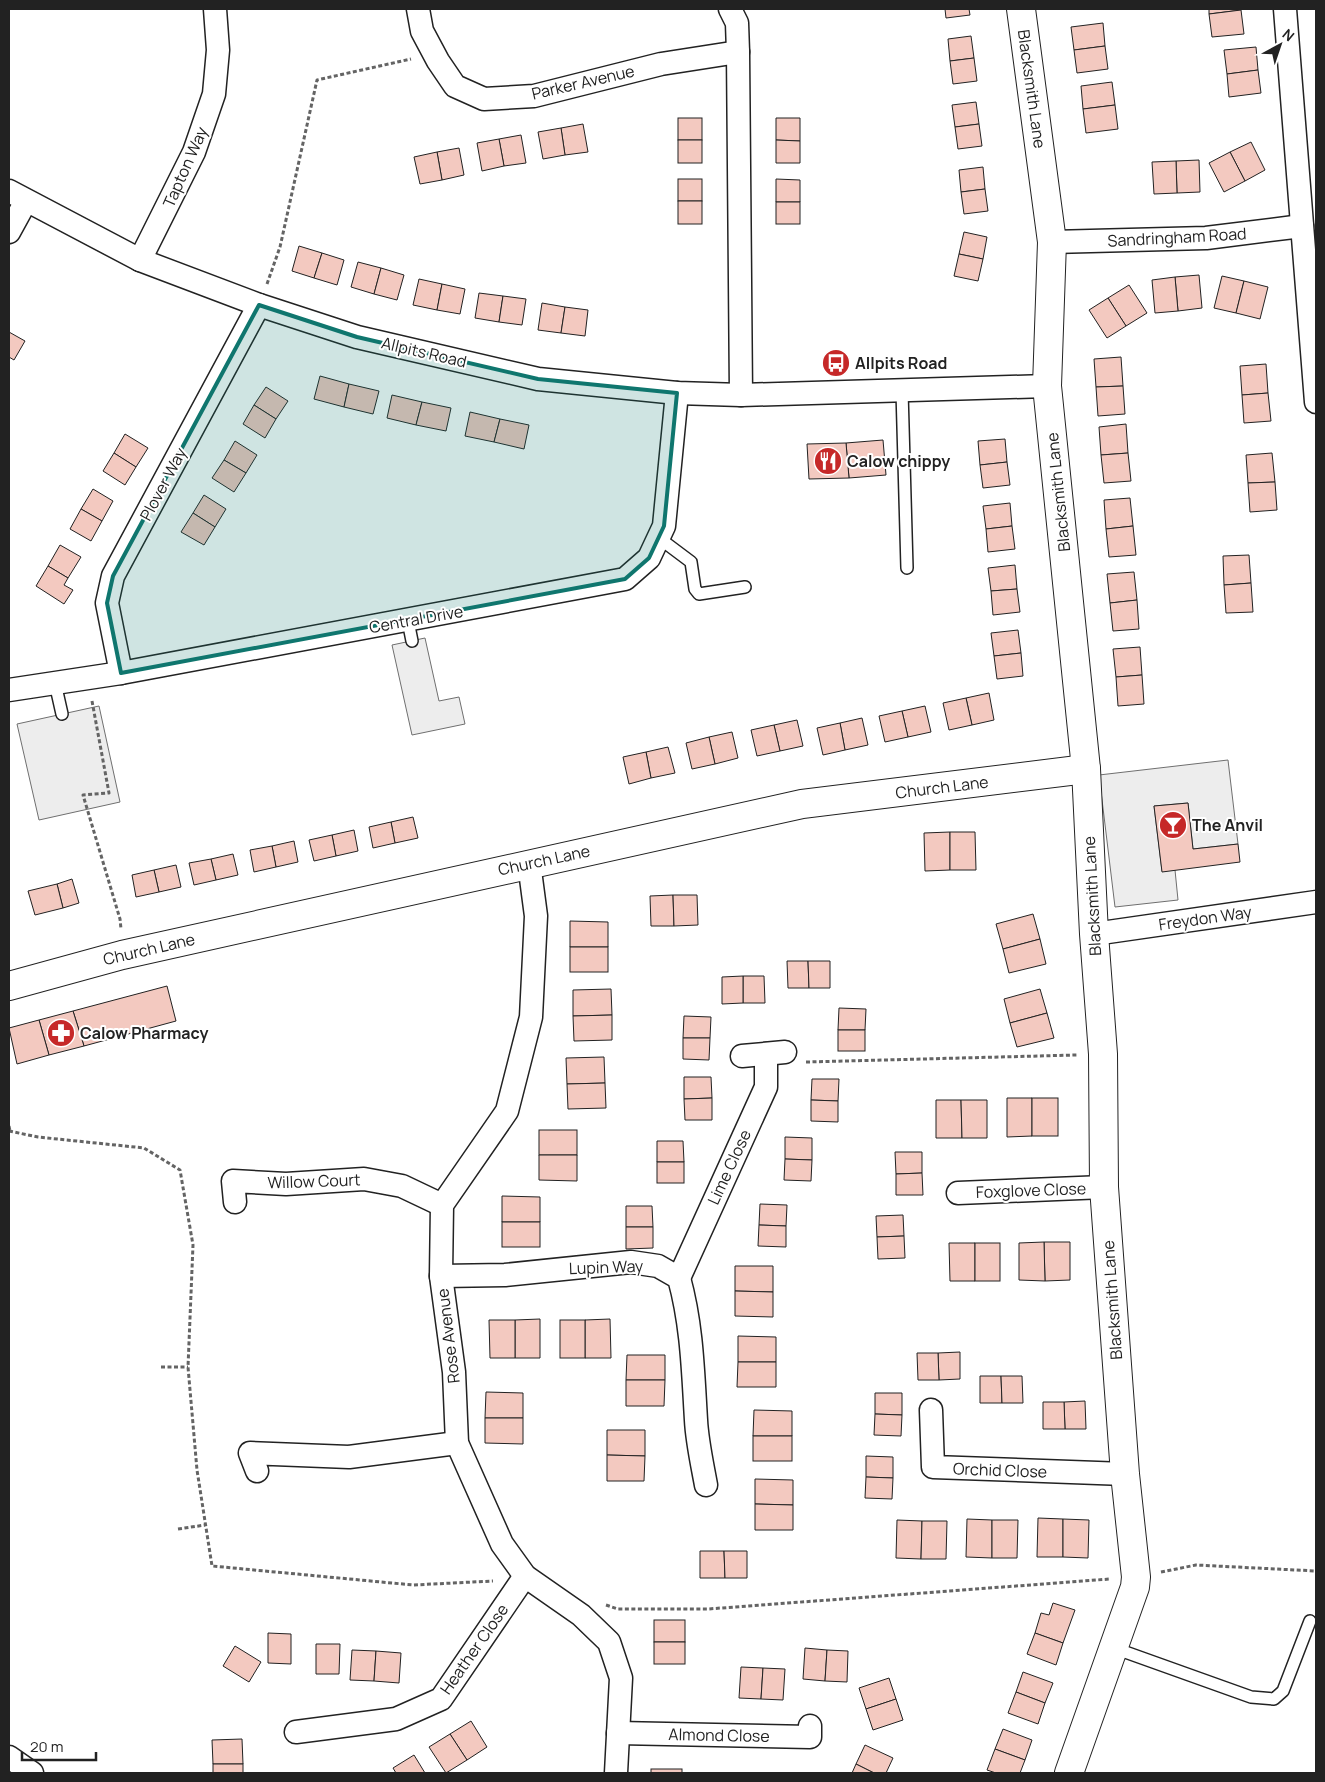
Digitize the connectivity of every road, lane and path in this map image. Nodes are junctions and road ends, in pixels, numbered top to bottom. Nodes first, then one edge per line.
1 (215, 9) edge
2 (418, 9) edge
3 (730, 9) edge
4 (1021, 9) edge
5 (1285, 9) edge
6 (738, 52) junction
7 (434, 54) junction
8 (17, 196) edge
9 (1302, 226) junction
10 (9, 232) edge
11 (1052, 242) junction
12 (140, 260) junction
13 (259, 305) junction
14 (1048, 386) junction
15 (902, 391) junction
16 (677, 394) junction
17 (741, 395) junction
18 (1316, 402) edge
19 (658, 538) junction
20 (907, 568) dead end
21 (745, 587) dead end
22 (121, 673) junction
23 (88, 679) junction
24 (55, 683) junction
25 (9, 690) edge
26 (62, 714) dead end
27 (1086, 769) junction
28 (529, 863) junction
29 (1316, 902) edge
30 (1094, 934) junction
31 (122, 955) junction
32 (9, 986) edge
33 (775, 1053) junction
34 (1103, 1054) junction
35 (742, 1056) dead end
36 (9, 1126) edge
37 (10, 1131) edge
38 (234, 1183) dead end
39 (1104, 1187) junction
40 (958, 1193) dead end
41 (442, 1204) junction
42 (441, 1276) junction
43 (678, 1278) junction
44 (161, 1367) dead end
45 (188, 1367) junction
46 (931, 1410) dead end
47 (457, 1443) junction
48 (251, 1454) dead end
49 (1125, 1474) junction
50 (706, 1485) dead end
51 (206, 1525) junction
52 (178, 1529) dead end
53 (1316, 1571) edge
54 (525, 1576) junction
55 (1136, 1577) junction
56 (600, 1603) dead end
57 (1310, 1620) dead end
58 (1114, 1648) junction
59 (296, 1732) dead end
60 (618, 1733) junction
61 (811, 1736) dead end
62 (9, 1757) edge
63 (32, 1773) edge
64 (616, 1773) edge
65 (1069, 1773) edge

1 - 12 street, Tapton Way
2 - 7 street, Parker Avenue
3 - 6 street
4 - 11 street, Blacksmith Lane
5 - 9 street
6 - 7 street, Parker Avenue
6 - 17 street
7 - 13 path
8 - 10 street
8 - 12 street, Allpits Road
9 - 11 street, Sandringham Road
9 - 18 street
11 - 14 street, Blacksmith Lane
12 - 13 street, Allpits Road
13 - 16 street, Allpits Road
13 - 22 street, Plover Way
14 - 15 street, Allpits Road
14 - 27 street, Blacksmith Lane
15 - 17 street, Allpits Road
15 - 20 lane
16 - 17 street, Allpits Road
16 - 19 street, Central Drive
19 - 21 lane
19 - 22 street, Central Drive
22 - 23 street, Central Drive
23 - 24 street, Central Drive
23 - 31 path
24 - 25 street, Central Drive
24 - 26 lane
27 - 28 street, Church Lane
27 - 30 street, Blacksmith Lane
28 - 31 street, Church Lane
28 - 41 street
29 - 30 street, Freydon Way
30 - 34 street, Blacksmith Lane
31 - 32 street, Church Lane
33 - 34 path
33 - 35 street
33 - 43 street, Lime Close
34 - 39 street, Blacksmith Lane
36 - 37 path
37 - 45 path
38 - 41 street, Willow Court
39 - 40 street, Foxglove Close
39 - 49 street, Blacksmith Lane
41 - 42 street, Rose Avenue
42 - 43 street, Lupin Way
42 - 47 street, Rose Avenue
43 - 50 street
44 - 45 path
45 - 51 path
46 - 49 street, Orchid Close
47 - 48 street
47 - 54 street, Rose Avenue
49 - 55 street, Blacksmith Lane
51 - 52 path
51 - 54 path
53 - 55 path
54 - 59 street, Heather Close
54 - 60 street, Rose Avenue
55 - 56 path
55 - 58 street, Blacksmith Lane
57 - 58 lane
58 - 65 street, Blacksmith Lane
60 - 61 street, Almond Close
60 - 64 street, Rose Avenue
62 - 63 street

